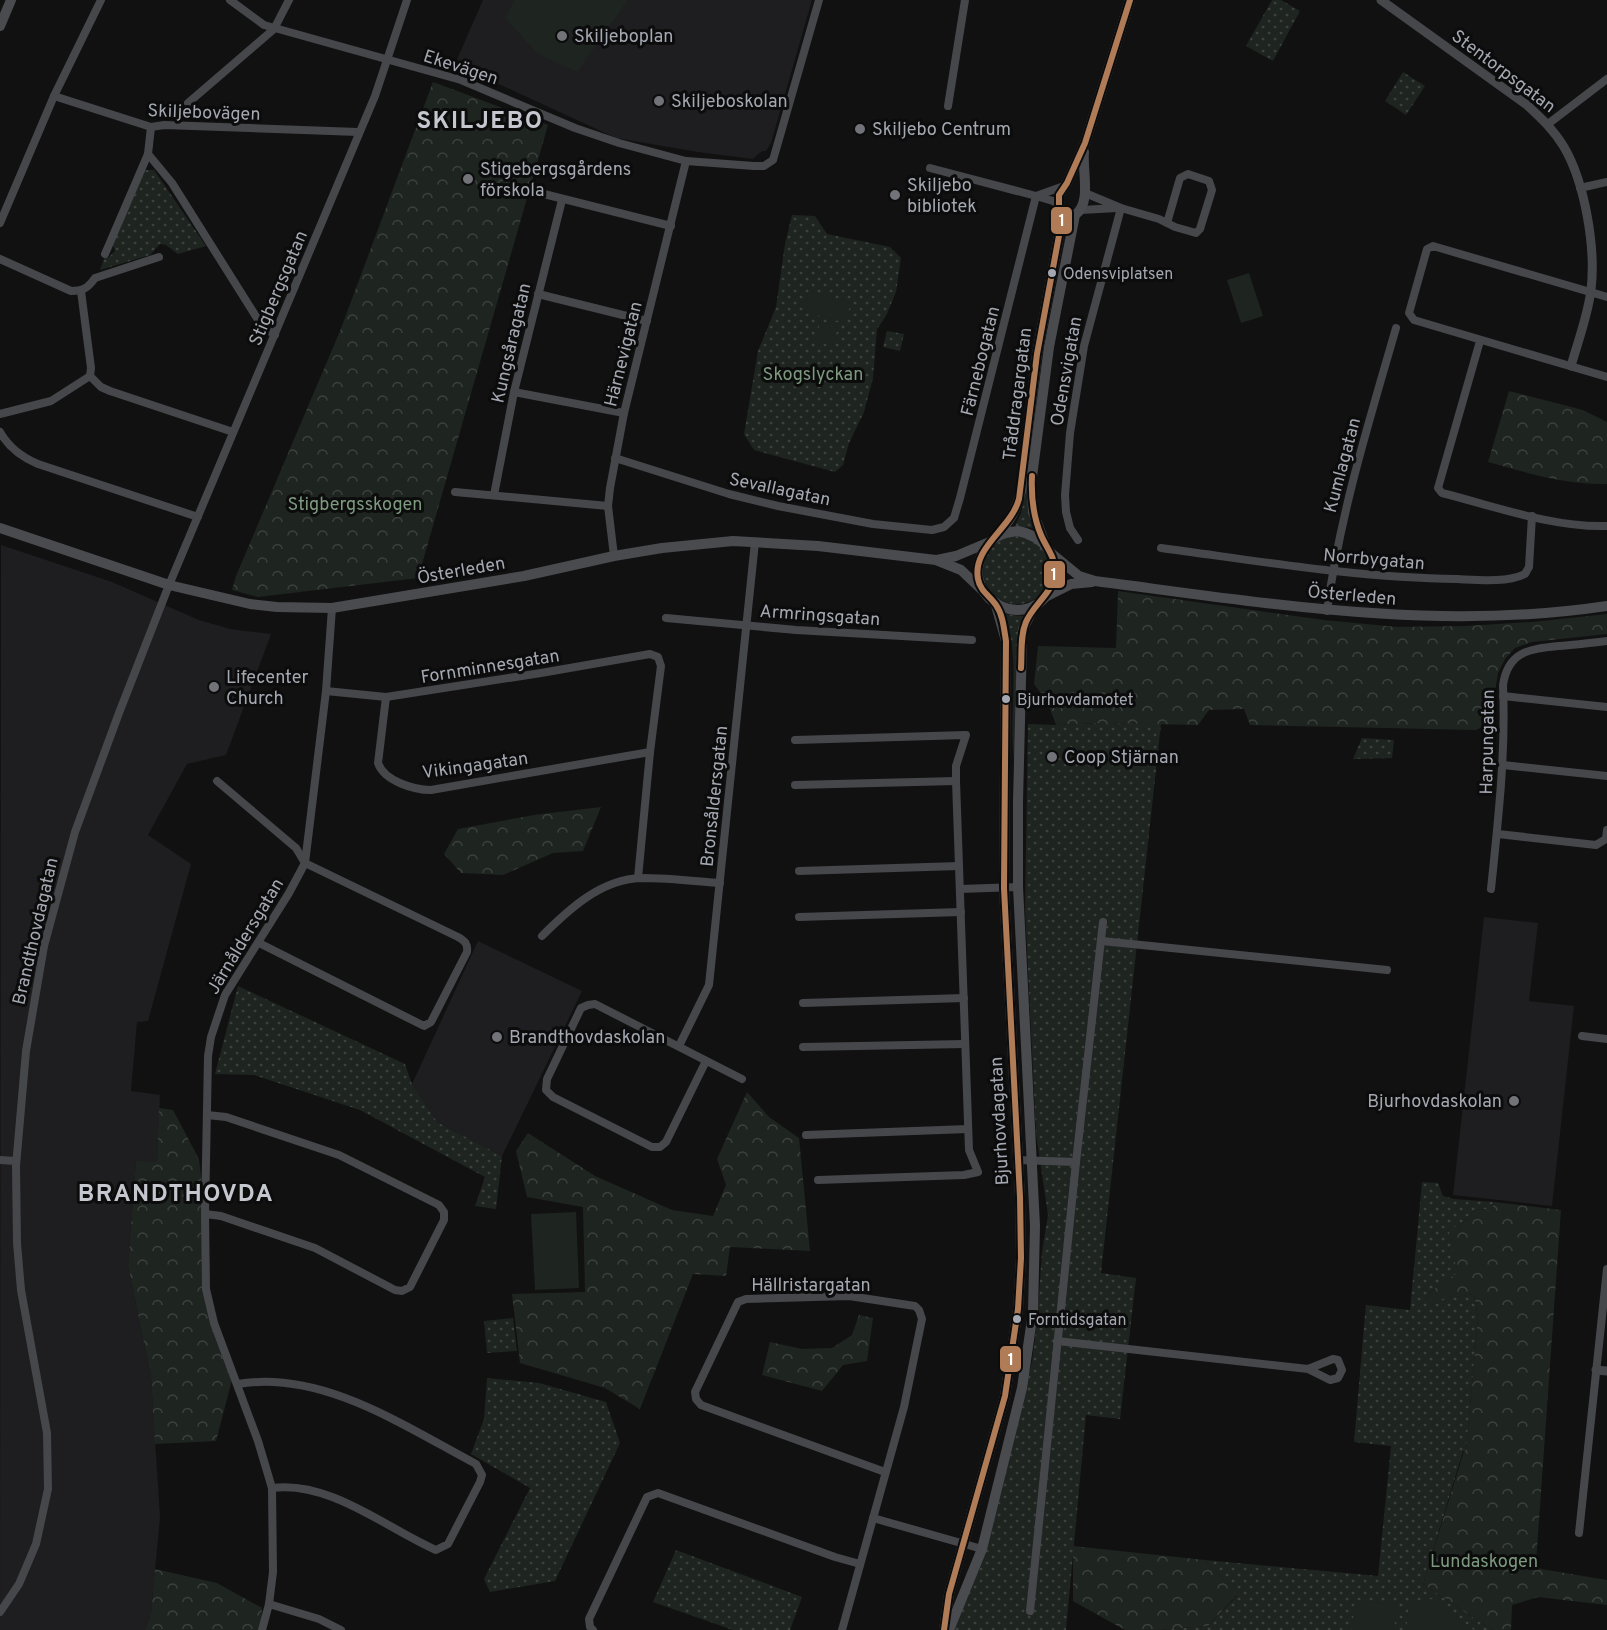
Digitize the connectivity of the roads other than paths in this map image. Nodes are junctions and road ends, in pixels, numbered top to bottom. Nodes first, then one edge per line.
1 (10, 0) edge
2 (101, 0) edge
3 (230, 0) edge
4 (289, 0) edge
5 (407, 0) edge
6 (819, 0) edge
7 (965, 0) edge
8 (1130, 0) edge
9 (1381, 0) edge
10 (1394, 3) edge
11 (0, 26) edge
12 (274, 29) junction
13 (388, 60) junction
14 (1607, 79) edge
15 (54, 96) junction
16 (188, 103) dead end
17 (948, 105) dead end
18 (1548, 123) junction
19 (151, 127) junction
20 (358, 132) junction
21 (1085, 143) junction
22 (148, 154) junction
23 (686, 161) junction
24 (930, 168) dead end
25 (1607, 182) edge
26 (1066, 185) junction
27 (1580, 188) junction
28 (1085, 191) junction
29 (544, 194) dead end
30 (1036, 196) junction
31 (562, 200) junction
32 (1121, 208) junction
33 (1069, 211) junction
34 (0, 223) edge
35 (1167, 223) junction
36 (671, 226) junction
37 (105, 254) dead end
38 (159, 257) dead end
39 (0, 259) edge
40 (81, 291) junction
41 (1591, 292) junction
42 (538, 294) junction
43 (1607, 297) edge
44 (647, 321) junction
45 (1396, 327) dead end
46 (274, 335) junction
47 (1480, 340) junction
48 (1571, 366) junction
49 (90, 376) junction
50 (1607, 377) edge
51 (514, 392) junction
52 (624, 413) junction
53 (0, 414) edge
54 (0, 432) edge
55 (233, 432) junction
56 (615, 458) junction
57 (455, 492) dead end
58 (494, 495) junction
59 (608, 506) junction
60 (1532, 516) junction
61 (198, 517) junction
62 (1607, 526) edge
63 (0, 528) edge
64 (942, 528) joint
65 (992, 539) junction
66 (1078, 540) dead end
67 (755, 542) junction
68 (1048, 548) junction
69 (1161, 548) dead end
70 (614, 556) junction
71 (936, 560) junction
72 (1333, 571) junction
73 (1095, 581) junction
74 (168, 585) junction
75 (982, 590) junction
76 (995, 602) junction
77 (1038, 603) junction
78 (1607, 606) edge
79 (332, 608) junction
80 (1327, 611) junction
81 (666, 618) dead end
82 (748, 625) junction
83 (972, 640) dead end
84 (1607, 641) edge
85 (326, 691) junction
86 (1503, 696) junction
87 (386, 697) junction
88 (1607, 707) edge
89 (795, 740) dead end
90 (650, 752) junction
91 (1503, 765) junction
92 (1607, 776) edge
93 (217, 781) dead end
94 (956, 781) junction
95 (795, 785) dead end
96 (1004, 801) junction
97 (1018, 802) junction
98 (1607, 830) edge
99 (1498, 834) junction
100 (305, 862) junction
101 (959, 866) junction
102 (799, 871) dead end
103 (638, 878) junction
104 (720, 884) junction
105 (1018, 887) junction
106 (1004, 888) junction
107 (960, 889) junction
108 (1491, 889) dead end
109 (961, 912) junction
110 (799, 917) dead end
111 (1103, 922) dead end
112 (542, 936) dead end
113 (1102, 941) junction
114 (259, 942) junction
115 (1387, 970) dead end
116 (964, 998) junction
117 (803, 1003) dead end
118 (1582, 1036) dead end
119 (1607, 1039) edge
120 (965, 1044) junction
121 (679, 1046) junction
122 (803, 1047) dead end
123 (706, 1062) junction
124 (742, 1079) dead end
125 (207, 1114) junction
126 (968, 1129) junction
127 (806, 1135) dead end
128 (0, 1160) edge
129 (1017, 1160) junction
130 (16, 1161) junction
131 (1032, 1161) junction
132 (1076, 1161) junction
133 (818, 1180) dead end
134 (206, 1214) junction
135 (1607, 1269) edge
136 (1057, 1341) junction
137 (1308, 1369) dead end
138 (1596, 1370) junction
139 (1607, 1371) edge
140 (238, 1384) junction
141 (885, 1472) junction
142 (272, 1488) junction
143 (873, 1518) junction
144 (1579, 1533) dead end
145 (964, 1544) junction
146 (982, 1549) junction
147 (860, 1564) junction
148 (269, 1604) junction
149 (1030, 1611) dead end
150 (0, 1612) edge
151 (329, 1627) edge
152 (262, 1630) edge
153 (341, 1630) edge
154 (592, 1630) edge
155 (842, 1630) edge
156 (944, 1630) edge
157 (949, 1630) edge

1 - 11 main road
2 - 15 street
3 - 12 street, Ekevägen
4 - 12 street
5 - 13 street, Stigbergsgatan
6 - 23 street, Ekevägen
7 - 17 street
8 - 21 main road, Tråddragargatan
9 - 10 street, Stentorpsgatan
10 - 18 street, Stentorpsgatan
12 - 13 street, Ekevägen
12 - 16 street
13 - 20 street, Stigbergsgatan
13 - 23 street, Ekevägen
14 - 18 street
15 - 19 street, Skiljebovägen
15 - 34 street
18 - 27 street, Stentorpsgatan
19 - 20 street, Skiljebovägen
19 - 22 street
20 - 46 street, Stigbergsgatan
21 - 26 main road, Tråddragargatan
21 - 28 main road, Tråddragargatan
22 - 37 street
22 - 46 street
23 - 36 street, Härnevigatan
24 - 30 street
25 - 27 street
26 - 28 main road
26 - 30 street
26 - 33 main road, Tråddragargatan
27 - 41 street, Stentorpsgatan
28 - 32 street
28 - 33 main road, Tråddragargatan
29 - 31 street
30 - 33 street
30 - 64 street, Färnebogatan
31 - 36 street
31 - 42 street, Kungsåragatan
32 - 33 street
32 - 35 street
32 - 66 street, Odensvigatan
33 - 65 main road, Tråddragargatan
33 - 68 main road, Tråddragargatan
35 - 35 street
36 - 44 street, Härnevigatan
38 - 40 street
39 - 40 street
40 - 49 street
41 - 43 street
41 - 47 street
41 - 48 street, Stentorpsgatan
42 - 44 street
42 - 51 street, Kungsåragatan
44 - 52 street, Härnevigatan
45 - 72 street, Kumlagatan
46 - 55 street, Stigbergsgatan
47 - 48 street
47 - 60 street
48 - 50 street
49 - 53 street
49 - 55 street
51 - 52 street
51 - 58 street, Kungsåragatan
52 - 56 street, Härnevigatan
54 - 61 street
55 - 61 street, Stigbergsgatan
56 - 59 street, Härnevigatan
56 - 64 street, Sevallagatan
57 - 58 street
58 - 59 street
59 - 70 street, Härnevigatan
60 - 62 street
60 - 72 street, Norrbygatan
61 - 74 street, Stigbergsgatan
63 - 74 main road, Österleden
65 - 68 main road
65 - 71 main road, Österleden
65 - 75 main road
67 - 70 main road, Österleden
67 - 71 main road, Österleden
67 - 82 street, Bronsåldersgatan
68 - 73 main road, Österleden
68 - 77 main road
69 - 72 street, Norrbygatan
70 - 79 main road, Österleden
71 - 75 main road, Österleden
72 - 80 street, Kumlagatan
73 - 77 main road, Österleden
73 - 80 main road, Österleden
74 - 79 main road, Österleden
74 - 130 street, Brandthovdagatan
75 - 76 main road
76 - 77 main road
76 - 96 main road, Bjurhovdagatan
77 - 97 main road, Bjurhovdagatan
78 - 80 main road, Österleden
79 - 85 street, Järnåldersgatan
81 - 82 street, Armringsgatan
82 - 83 street, Armringsgatan
82 - 104 street, Bronsåldersgatan
84 - 86 street, Harpungatan
85 - 87 street, Fornminnesgatan
85 - 100 street, Järnåldersgatan
86 - 88 street
86 - 91 street, Harpungatan
87 - 90 street, Vikingagatan
87 - 90 street, Fornminnesgatan
89 - 94 street
90 - 103 street
91 - 92 street
91 - 99 street, Harpungatan
93 - 100 street
94 - 95 street
94 - 101 street
96 - 97 main road
96 - 106 main road, Bjurhovdagatan
97 - 105 main road, Bjurhovdagatan
98 - 99 street
99 - 108 street, Harpungatan
100 - 114 street, Järnåldersgatan
100 - 114 street
101 - 102 street
101 - 107 street
103 - 104 street
103 - 112 street
104 - 121 street, Bronsåldersgatan
105 - 106 street
105 - 131 main road, Bjurhovdagatan
106 - 107 street
106 - 129 main road, Bjurhovdagatan
107 - 109 street
109 - 110 street
109 - 116 street
111 - 113 street
113 - 115 street
113 - 132 street
114 - 125 street, Järnåldersgatan
116 - 117 street
116 - 120 street
118 - 119 street
120 - 122 street
120 - 126 street
121 - 123 street
121 - 123 street
123 - 124 street
125 - 134 street, Järnåldersgatan
125 - 134 street
126 - 127 street
126 - 133 street
128 - 130 street
129 - 131 street
129 - 145 main road, Bjurhovdagatan
130 - 150 street, Brandthovdagatan
131 - 132 street
131 - 146 main road, Bjurhovdagatan
132 - 136 street
134 - 140 street, Järnåldersgatan
135 - 138 street
136 - 137 street
136 - 149 street
138 - 139 street
138 - 144 street
140 - 142 street, Järnåldersgatan
140 - 142 street
141 - 141 street, Hällristargatan
141 - 143 street
142 - 148 street, Järnåldersgatan
143 - 145 street
143 - 147 street
145 - 146 street
145 - 156 main road, Bjurhovdagatan
146 - 157 main road, Bjurhovdagatan
147 - 154 street
147 - 155 street
148 - 151 street
148 - 152 street, Järnåldersgatan
151 - 153 street

